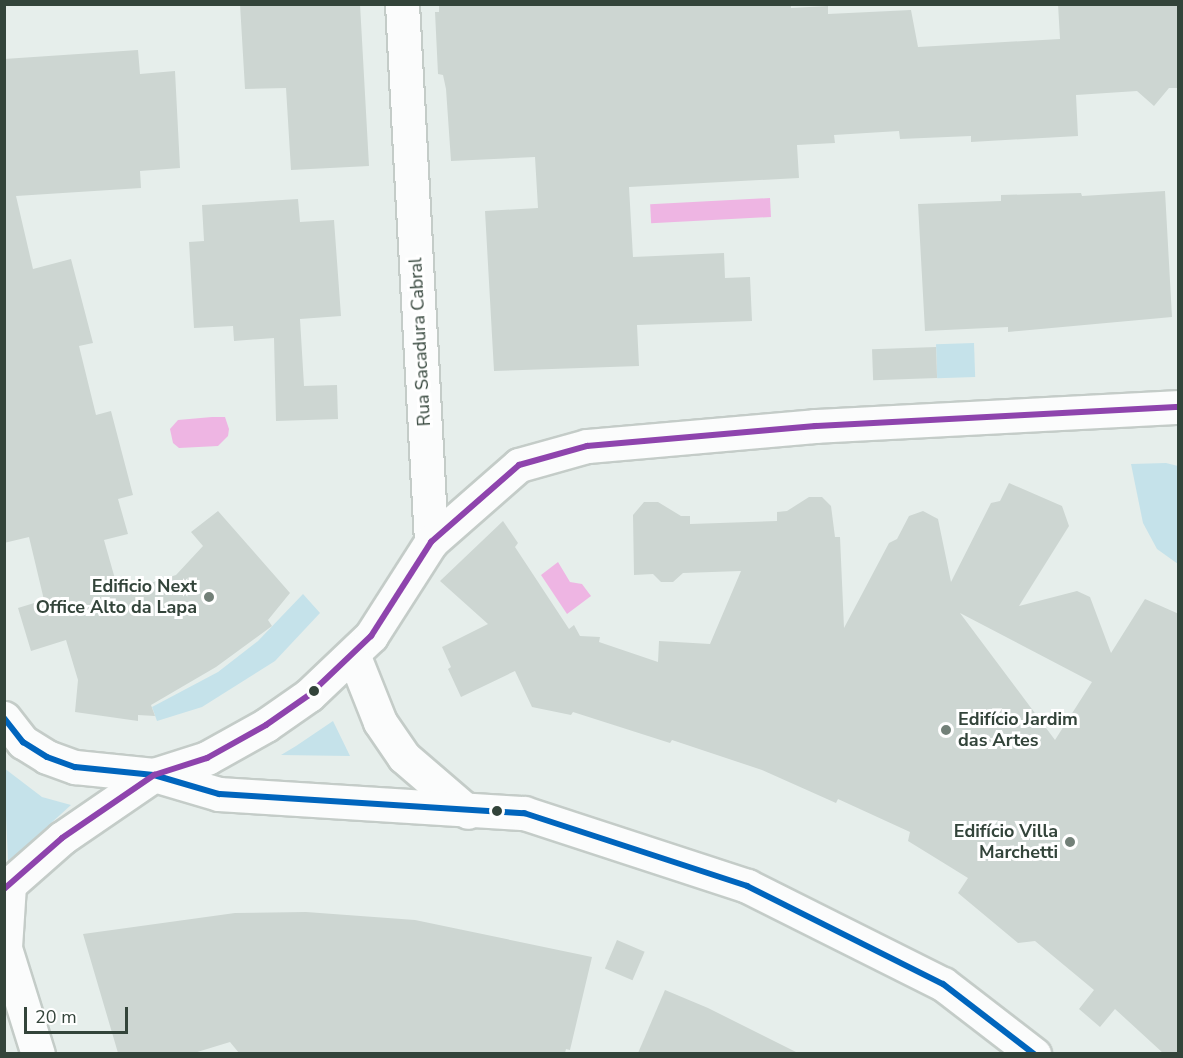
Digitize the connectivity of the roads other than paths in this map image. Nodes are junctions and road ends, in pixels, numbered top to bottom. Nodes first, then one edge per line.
1 (402, 4) edge
2 (1179, 407) edge
3 (431, 542) junction
4 (353, 654) junction
5 (4, 718) edge
6 (154, 775) junction
7 (468, 812) junction
8 (7, 887) edge
9 (5, 946) edge
10 (38, 1053) edge
11 (1034, 1053) edge

1 - 3 street, Rua Sacadura Cabral
2 - 3 street
3 - 4 street
4 - 6 street
4 - 7 street
5 - 6 street
6 - 7 street
6 - 8 street
7 - 11 street
8 - 9 street
9 - 10 street

